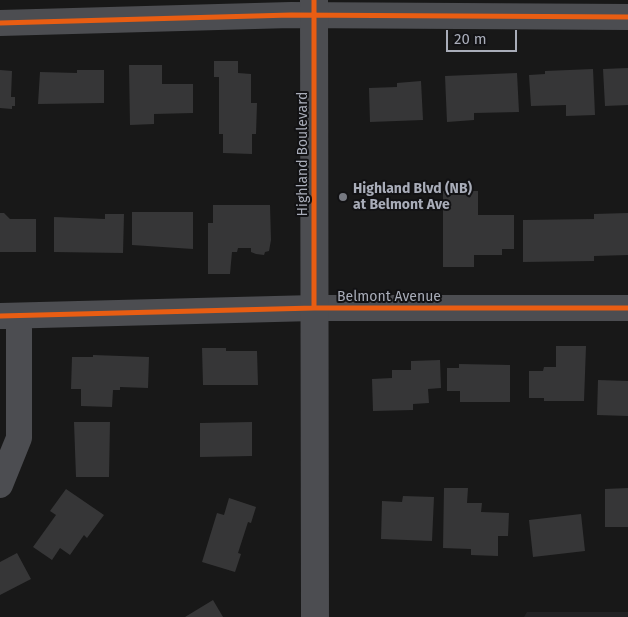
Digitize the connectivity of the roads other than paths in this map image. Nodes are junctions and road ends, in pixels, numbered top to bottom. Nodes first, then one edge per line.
1 (314, 8) edge
2 (628, 18) edge
3 (0, 24) edge
4 (314, 308) junction
5 (628, 308) edge
6 (9, 316) edge
7 (0, 485) edge
8 (315, 617) edge

1 - 2 street
1 - 3 street
1 - 4 street, Highland Boulevard
4 - 5 street, Belmont Avenue
4 - 6 street, Belmont Avenue
4 - 8 street, Highland Boulevard
6 - 7 street

